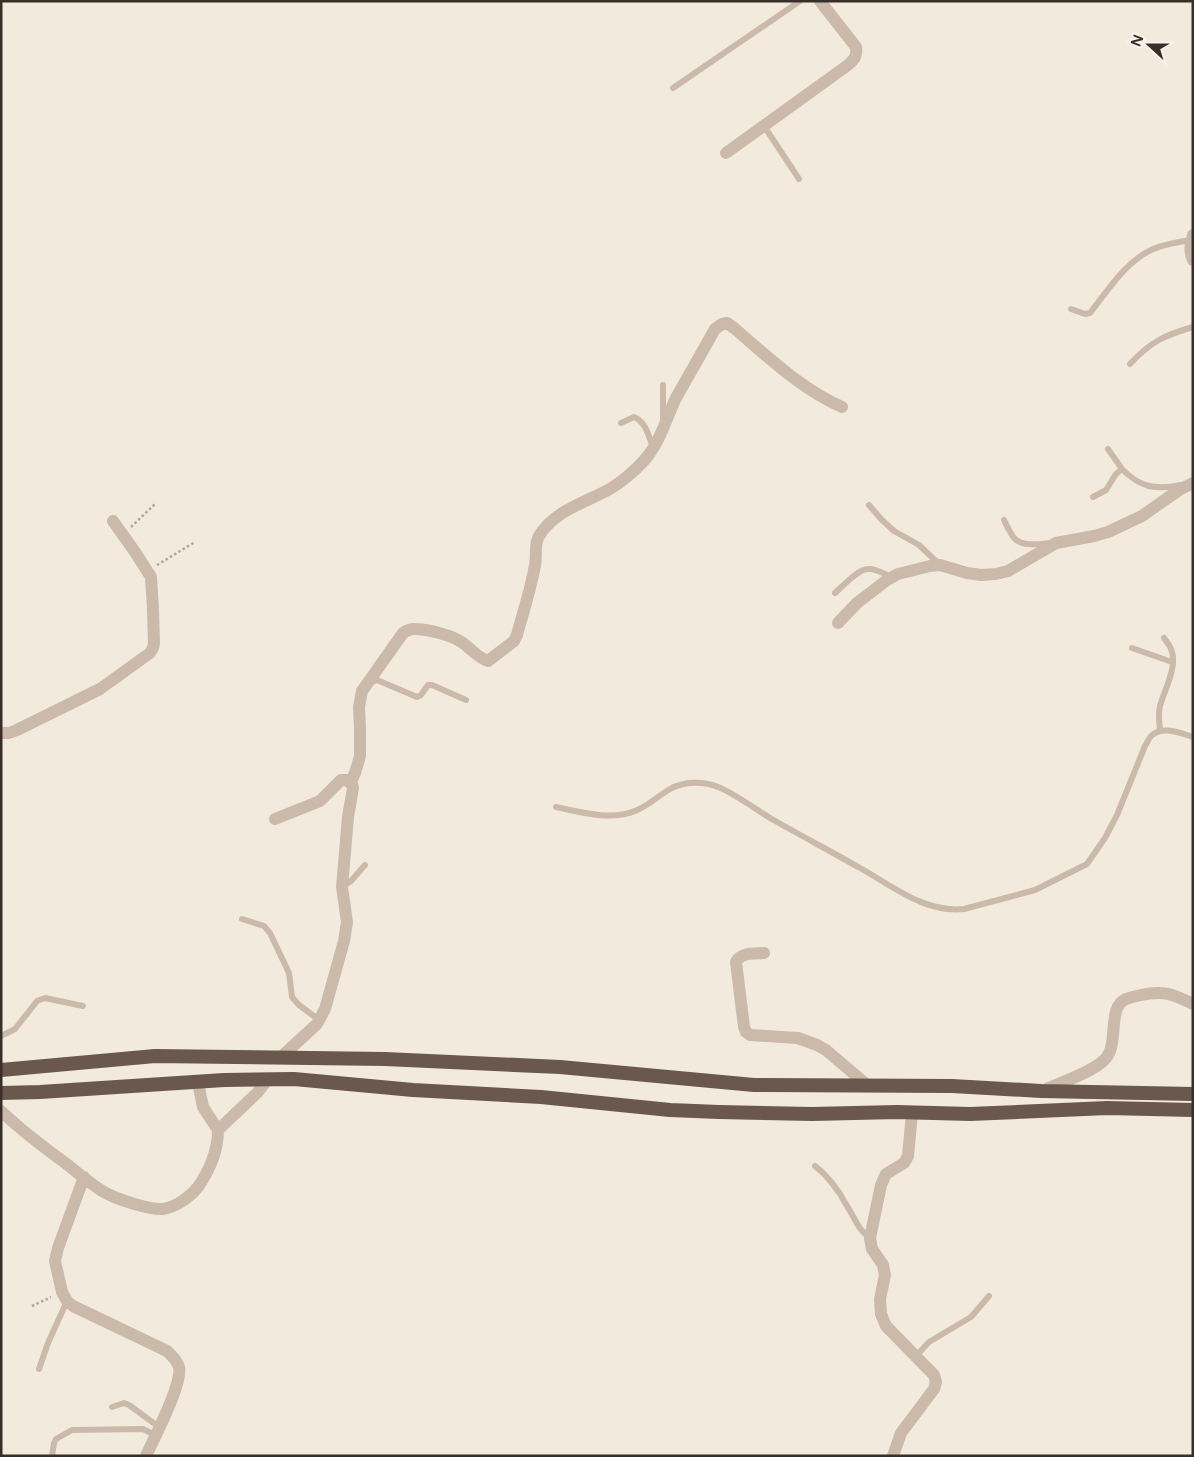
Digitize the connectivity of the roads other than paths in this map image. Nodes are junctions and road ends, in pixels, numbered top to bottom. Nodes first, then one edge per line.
1 (800, 1) edge
2 (820, 1) edge
3 (672, 88) dead end
4 (764, 126) junction
5 (726, 153) dead end
6 (799, 179) dead end
7 (1192, 237) edge
8 (1193, 260) edge
9 (1071, 309) dead end
10 (1193, 327) edge
11 (1130, 364) dead end
12 (663, 385) dead end
13 (842, 407) dead end
14 (620, 423) dead end
15 (663, 427) junction
16 (653, 448) junction
17 (1108, 449) dead end
18 (1122, 469) junction
19 (1192, 483) edge
20 (1093, 497) dead end
21 (869, 506) dead end
22 (1004, 520) dead end
23 (113, 521) dead end
24 (1056, 543) junction
25 (940, 565) junction
26 (892, 577) junction
27 (835, 593) dead end
28 (838, 623) dead end
29 (1164, 638) dead end
30 (1132, 648) dead end
31 (1172, 662) junction
32 (365, 686) junction
33 (466, 700) dead end
34 (1160, 730) junction
35 (1, 733) edge
36 (1193, 737) edge
37 (350, 782) junction
38 (556, 806) dead end
39 (275, 819) dead end
40 (365, 865) dead end
41 (342, 887) junction
42 (242, 919) dead end
43 (764, 953) dead end
44 (1193, 1004) edge
45 (83, 1006) dead end
46 (319, 1020) junction
47 (1, 1036) edge
48 (281, 1057) dead end
49 (1, 1070) edge
50 (267, 1080) dead end
51 (198, 1083) dead end
52 (867, 1085) junction
53 (1041, 1091) junction
54 (1, 1093) edge
55 (1193, 1094) edge
56 (1193, 1110) edge
57 (912, 1113) junction
58 (4, 1117) edge
59 (218, 1130) junction
60 (815, 1166) dead end
61 (84, 1177) junction
62 (870, 1238) junction
63 (64, 1296) junction
64 (989, 1296) dead end
65 (916, 1356) junction
66 (39, 1369) dead end
67 (112, 1406) dead end
68 (157, 1431) junction
69 (52, 1456) edge
70 (146, 1456) edge
71 (892, 1456) edge

1 - 3 lane
2 - 4 street
4 - 5 street
4 - 6 lane
7 - 8 street
7 - 9 lane
10 - 11 lane
12 - 15 lane
13 - 15 street
14 - 16 lane
15 - 16 street
16 - 32 street
17 - 18 lane
18 - 19 lane
18 - 20 lane
19 - 24 street
21 - 25 lane
22 - 24 lane
23 - 35 street
24 - 25 street
25 - 26 street
26 - 27 lane
26 - 28 street
29 - 31 lane
30 - 31 lane
31 - 34 lane
32 - 33 lane
32 - 37 street
34 - 36 lane
34 - 38 lane
37 - 39 street
37 - 41 street
40 - 41 lane
41 - 46 street
42 - 46 lane
43 - 52 street
44 - 53 street
45 - 47 lane
46 - 48 street
49 - 52 highway
50 - 59 street
51 - 59 street
52 - 53 highway
53 - 55 highway
54 - 57 highway
56 - 57 highway
57 - 62 street
58 - 61 street
59 - 61 street
60 - 62 lane
61 - 63 street
62 - 65 street
63 - 66 lane
63 - 68 street
64 - 65 lane
65 - 71 street
67 - 68 lane
68 - 69 lane
68 - 70 street

